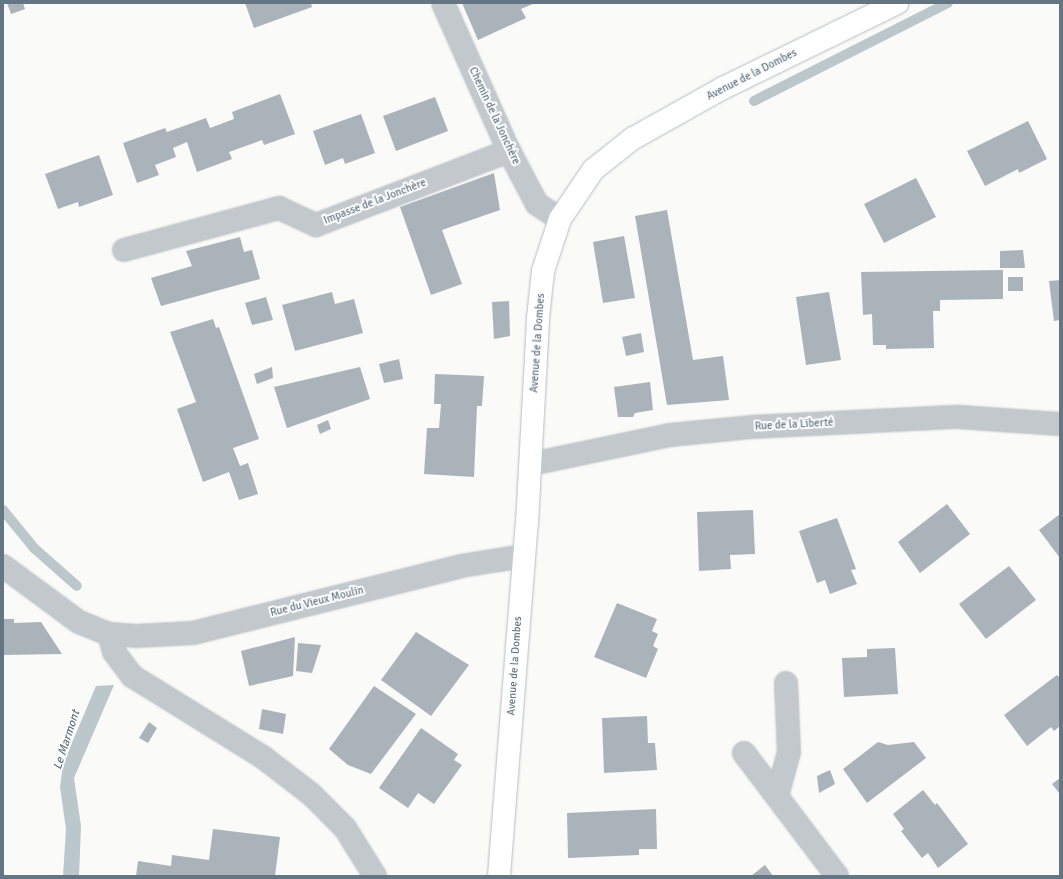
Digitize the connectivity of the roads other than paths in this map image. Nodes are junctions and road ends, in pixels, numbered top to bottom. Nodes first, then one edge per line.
1 (442, 3) edge
2 (897, 3) edge
3 (509, 151) junction
4 (560, 219) junction
5 (124, 250) dead end
6 (1060, 424) edge
7 (531, 464) junction
8 (524, 556) junction
9 (3, 566) edge
10 (109, 634) junction
11 (786, 683) dead end
12 (744, 753) dead end
13 (777, 796) junction
14 (374, 876) edge
15 (498, 876) edge
16 (837, 876) edge

1 - 3 street, Chemin de la Jonchère
2 - 4 main road, Avenue de la Dombes
3 - 4 street, Chemin de la Jonchère
3 - 5 street, Impasse de la Jonchère
4 - 7 main road, Avenue de la Dombes
6 - 7 street, Rue de la Liberté
7 - 8 main road, Avenue de la Dombes
8 - 10 street, Rue du Vieux Moulin
8 - 15 main road, Avenue de la Dombes
9 - 10 street, Rue du Vieux Moulin
10 - 14 street
11 - 13 street
12 - 13 street
13 - 16 street

